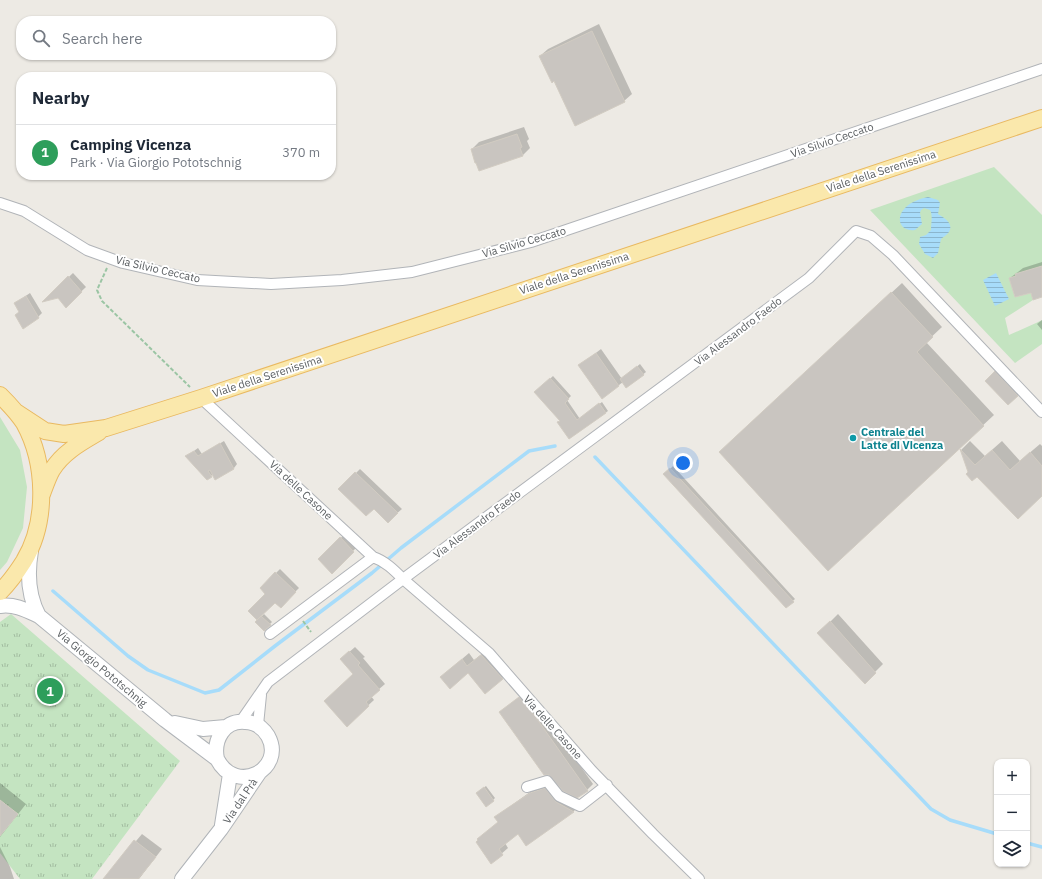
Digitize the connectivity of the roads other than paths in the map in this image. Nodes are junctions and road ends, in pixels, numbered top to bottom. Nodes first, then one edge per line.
1 (1042, 69) edge
2 (1042, 118) edge
3 (0, 203) edge
4 (0, 396) edge
5 (201, 398) junction
6 (16, 412) junction
7 (1042, 412) edge
8 (106, 428) junction
9 (41, 497) junction
10 (33, 540) junction
11 (376, 558) junction
12 (403, 579) junction
13 (0, 592) edge
14 (0, 606) edge
15 (39, 616) junction
16 (270, 634) dead end
17 (261, 693) junction
18 (165, 720) junction
19 (241, 721) junction
20 (258, 725) junction
21 (226, 727) junction
22 (217, 759) junction
23 (259, 773) junction
24 (230, 774) junction
25 (606, 785) junction
26 (527, 787) dead end
27 (221, 829) junction
28 (182, 879) edge
29 (699, 879) edge

1 - 3 street, Via Silvio Ceccato
2 - 5 main road, Viale della Serenissima
4 - 6 main road
5 - 8 main road, Viale della Serenissima
5 - 11 street, Via delle Casone
6 - 8 main road, Viale della Serenissima
6 - 9 main road
7 - 12 street, Via Alessandro Faedo
8 - 9 main road, Viale della Serenissima
9 - 10 main road
10 - 13 main road
10 - 15 street, Via Giorgio Pototschnig
11 - 12 street, Via delle Casone
11 - 16 street
12 - 17 street
12 - 25 street, Via delle Casone
14 - 15 street, Via Giorgio Pototschnig
15 - 18 street, Via Giorgio Pototschnig
17 - 19 street
17 - 20 street
18 - 21 street, Via Giorgio Pototschnig
18 - 22 street, Via Giorgio Pototschnig
19 - 20 street
19 - 21 street
20 - 23 street
21 - 22 street
22 - 24 street
23 - 24 street
23 - 27 street, Via dal Prà
24 - 27 street, Via dal Prà
25 - 26 street
25 - 29 street, Via delle Casone
27 - 28 street, Via dal Prà

